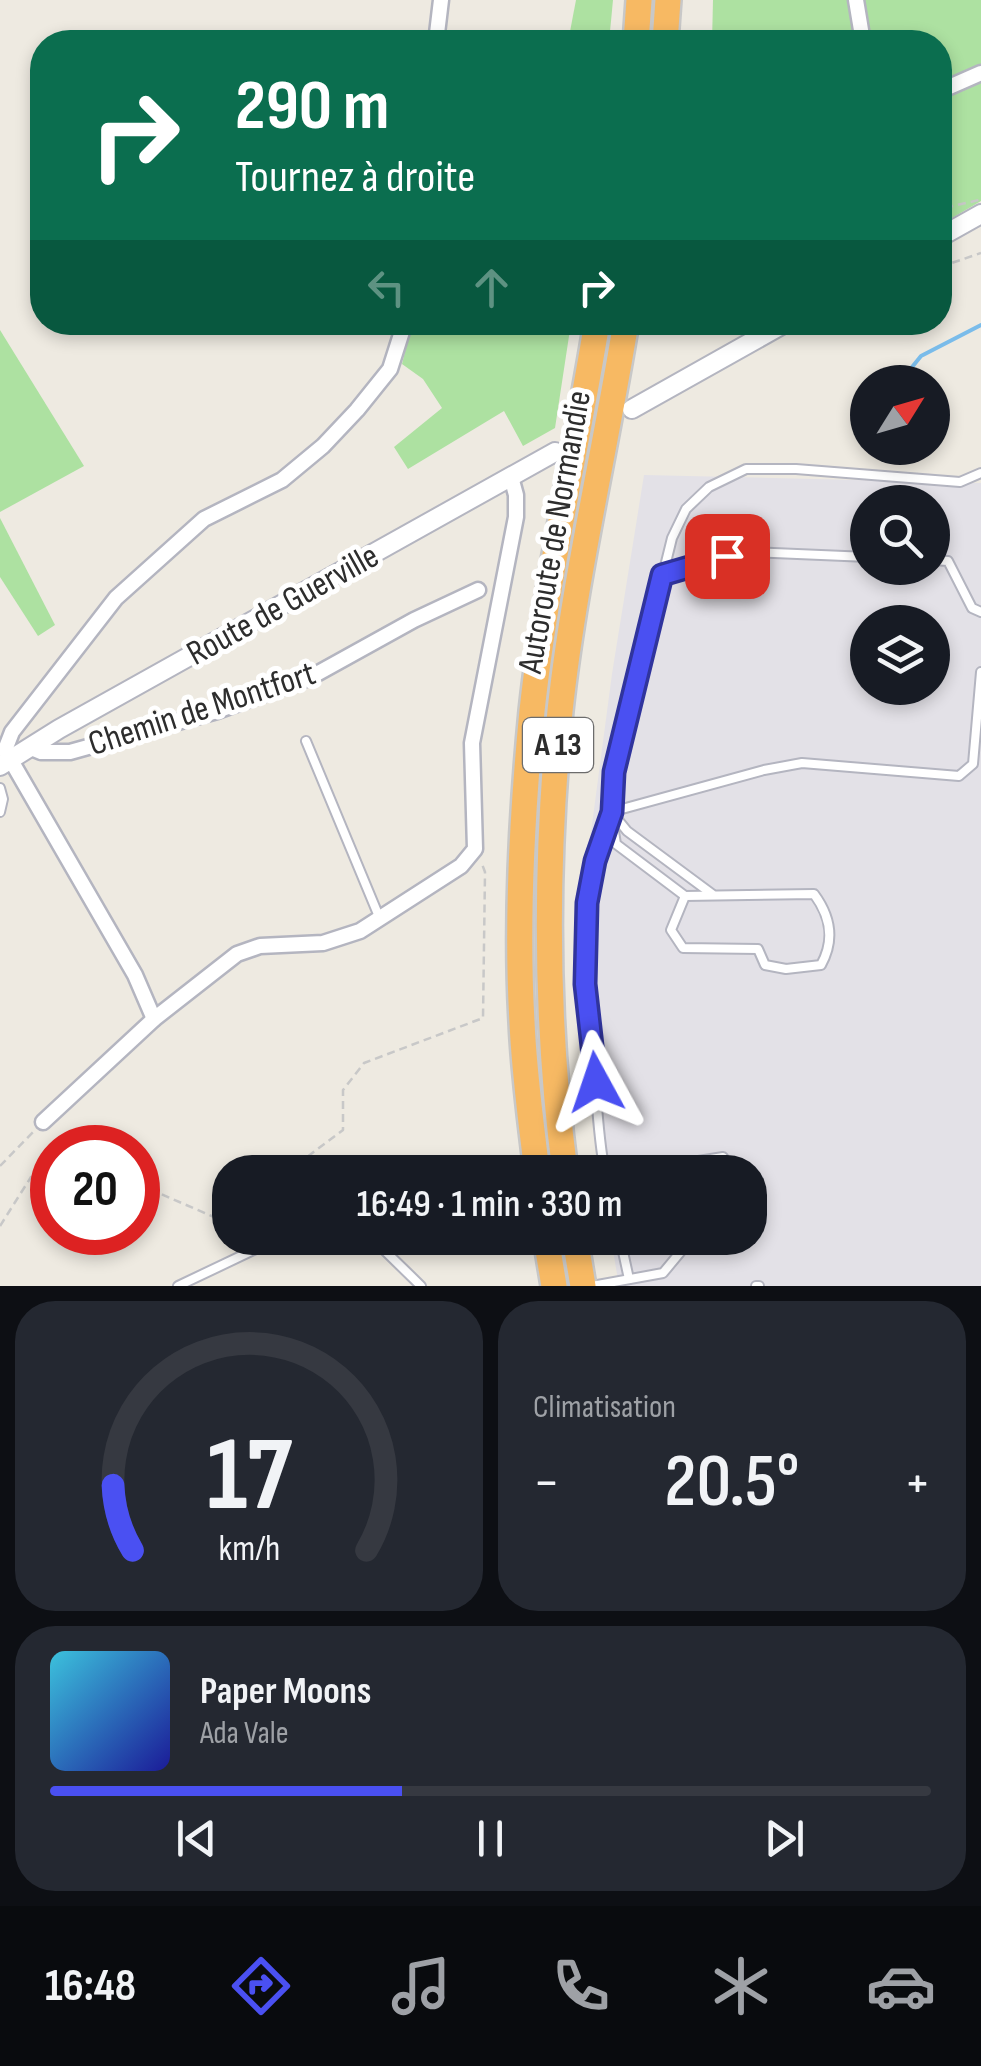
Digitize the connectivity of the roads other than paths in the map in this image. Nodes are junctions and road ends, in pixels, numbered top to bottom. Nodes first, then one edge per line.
1 (441, 0) edge
2 (639, 0) edge
3 (668, 0) edge
4 (856, 0) edge
5 (437, 30) edge
6 (637, 30) edge
7 (666, 30) edge
8 (861, 30) edge
9 (981, 74) edge
10 (952, 86) edge
11 (981, 214) edge
12 (952, 230) edge
13 (400, 335) edge
14 (595, 335) edge
15 (624, 335) edge
16 (764, 335) edge
17 (632, 409) dead end
18 (556, 452) dead end
19 (981, 473) edge
20 (511, 477) junction
21 (850, 556) edge
22 (950, 565) edge
23 (662, 575) junction
24 (478, 590) dead end
25 (981, 612) edge
26 (981, 672) edge
27 (306, 741) dead end
28 (29, 747) junction
29 (5, 762) edge
30 (0, 788) edge
31 (0, 812) edge
32 (612, 812) junction
33 (685, 896) junction
34 (714, 896) junction
35 (380, 919) junction
36 (154, 1019) junction
37 (43, 1122) road end
38 (535, 1155) edge
39 (562, 1155) edge
40 (601, 1155) edge
41 (243, 1255) edge
42 (389, 1255) edge
43 (624, 1255) edge
44 (678, 1255) edge
45 (629, 1279) junction
46 (178, 1286) edge
47 (421, 1286) edge
48 (592, 1286) edge

1 - 5 street
2 - 6 highway
3 - 7 highway
4 - 8 street
9 - 10 street
11 - 12 street
13 - 29 street
14 - 38 highway, Autoroute de Normandie / A 13
15 - 39 highway, Autoroute de Normandie / A 13
16 - 17 street
18 - 20 street, Route de Guerville
19 - 23 lane
20 - 28 street, Route de Guerville
20 - 35 street
21 - 23 lane
22 - 25 lane
23 - 32 lane
24 - 28 street, Chemin de Montfort
26 - 32 lane
27 - 35 lane
28 - 29 street, Route de Guerville
29 - 36 street
30 - 31 lane
32 - 33 lane
32 - 34 lane
32 - 40 lane
33 - 34 lane
33 - 34 lane
35 - 36 street
36 - 37 street
41 - 46 lane
42 - 47 lane
43 - 45 lane
44 - 45 lane
45 - 48 lane

